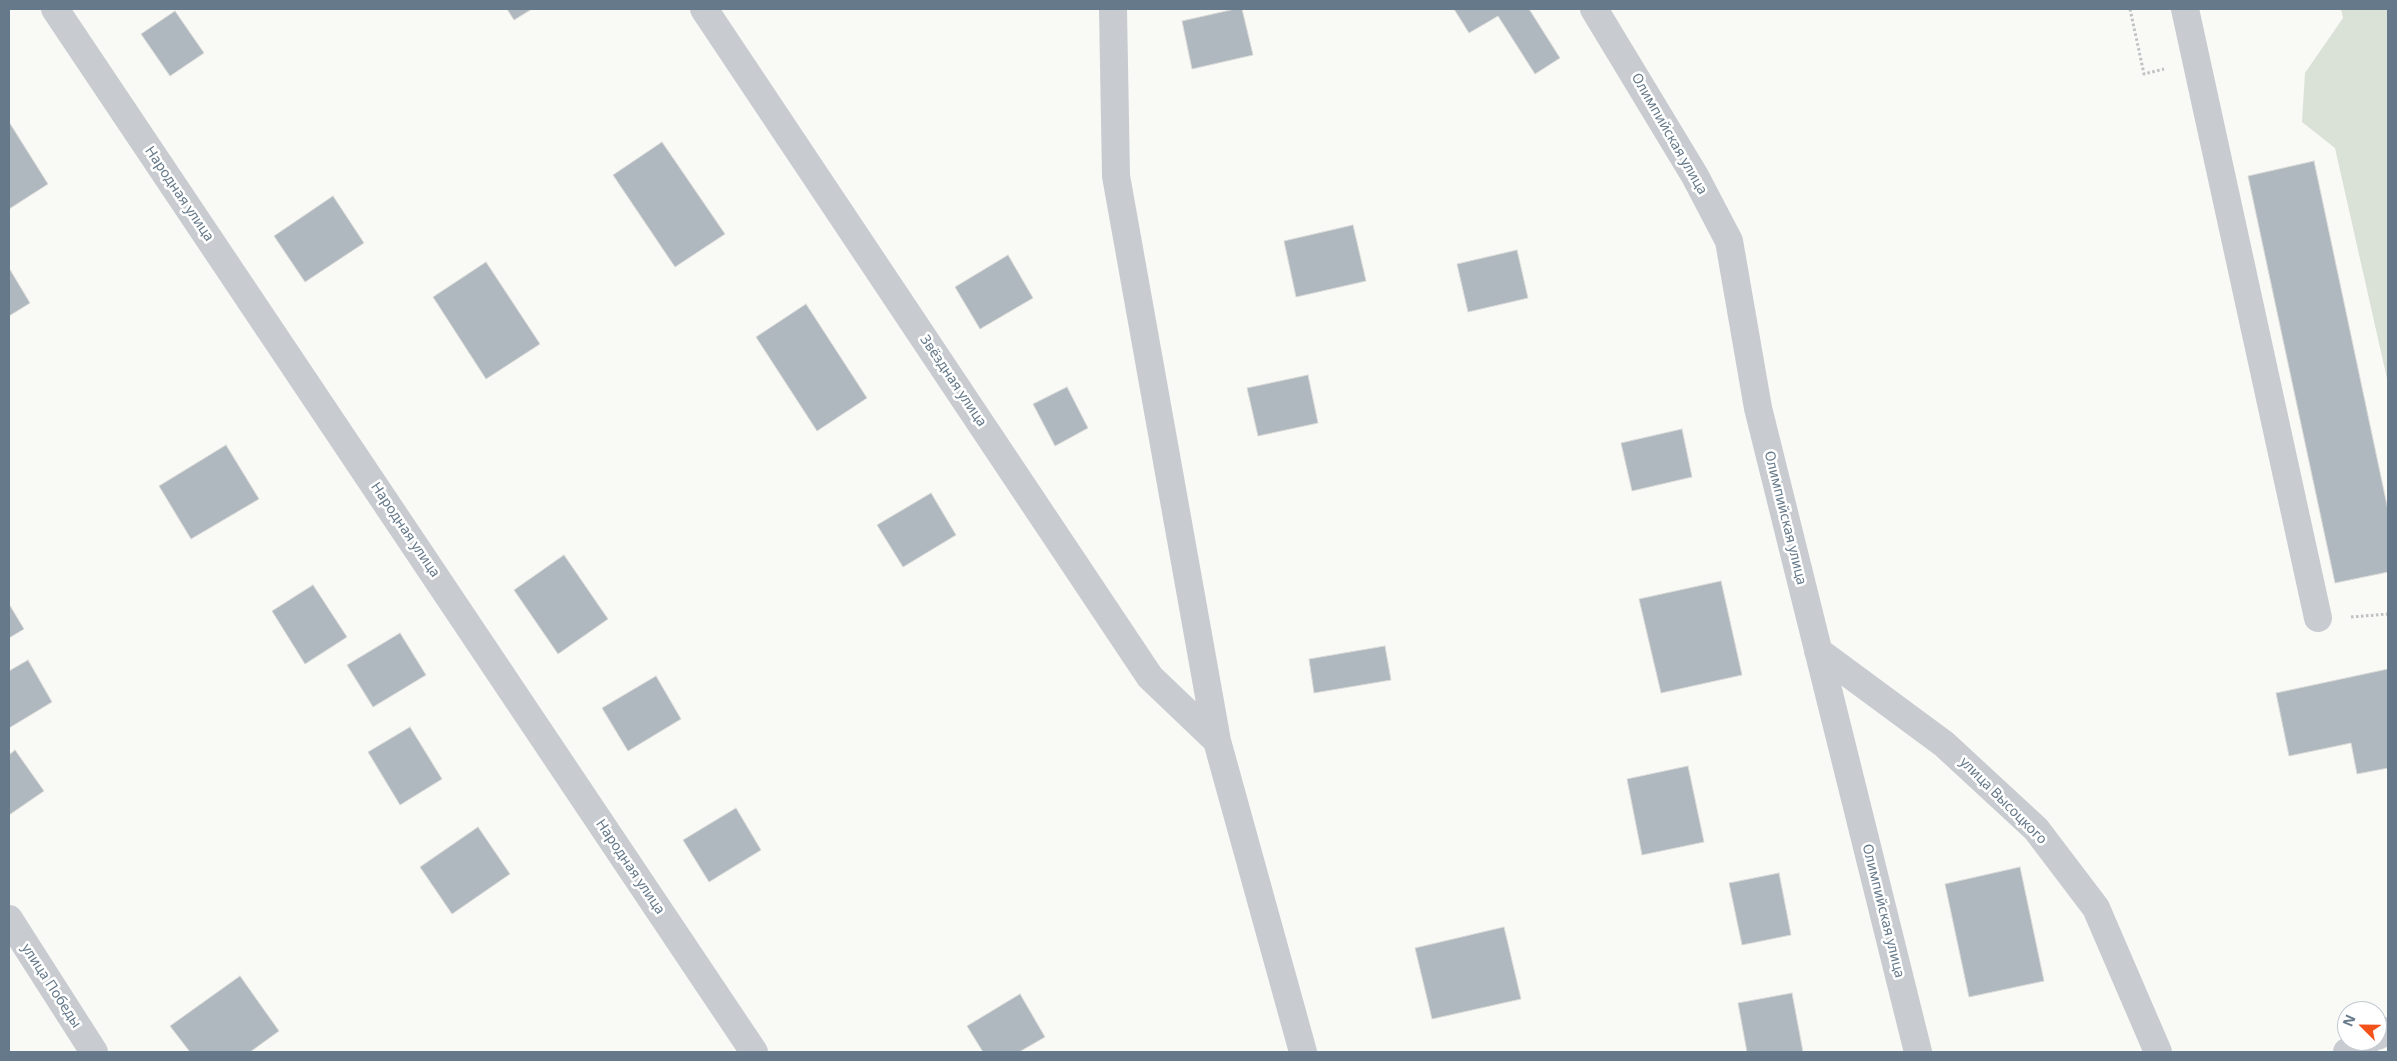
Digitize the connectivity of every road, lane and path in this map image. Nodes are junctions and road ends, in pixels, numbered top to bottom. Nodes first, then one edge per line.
1 (55, 9) edge
2 (704, 9) edge
3 (1113, 9) edge
4 (1594, 9) edge
5 (2130, 9) edge
6 (2185, 9) edge
7 (2196, 62) junction
8 (2318, 618) dead end
9 (1818, 651) junction
10 (1217, 741) junction
11 (9, 919) edge
12 (94, 1052) edge
13 (754, 1052) edge
14 (1303, 1052) edge
15 (1918, 1052) edge
16 (2158, 1052) edge

1 - 13 street, Народная улица
2 - 10 street, Звёздная улица
3 - 10 street
4 - 9 street, Олимпийская улица
5 - 7 path
6 - 7 street
7 - 8 street
9 - 15 street, Олимпийская улица
9 - 16 street, улица Высоцкого
10 - 14 street
11 - 12 street, улица Победы

